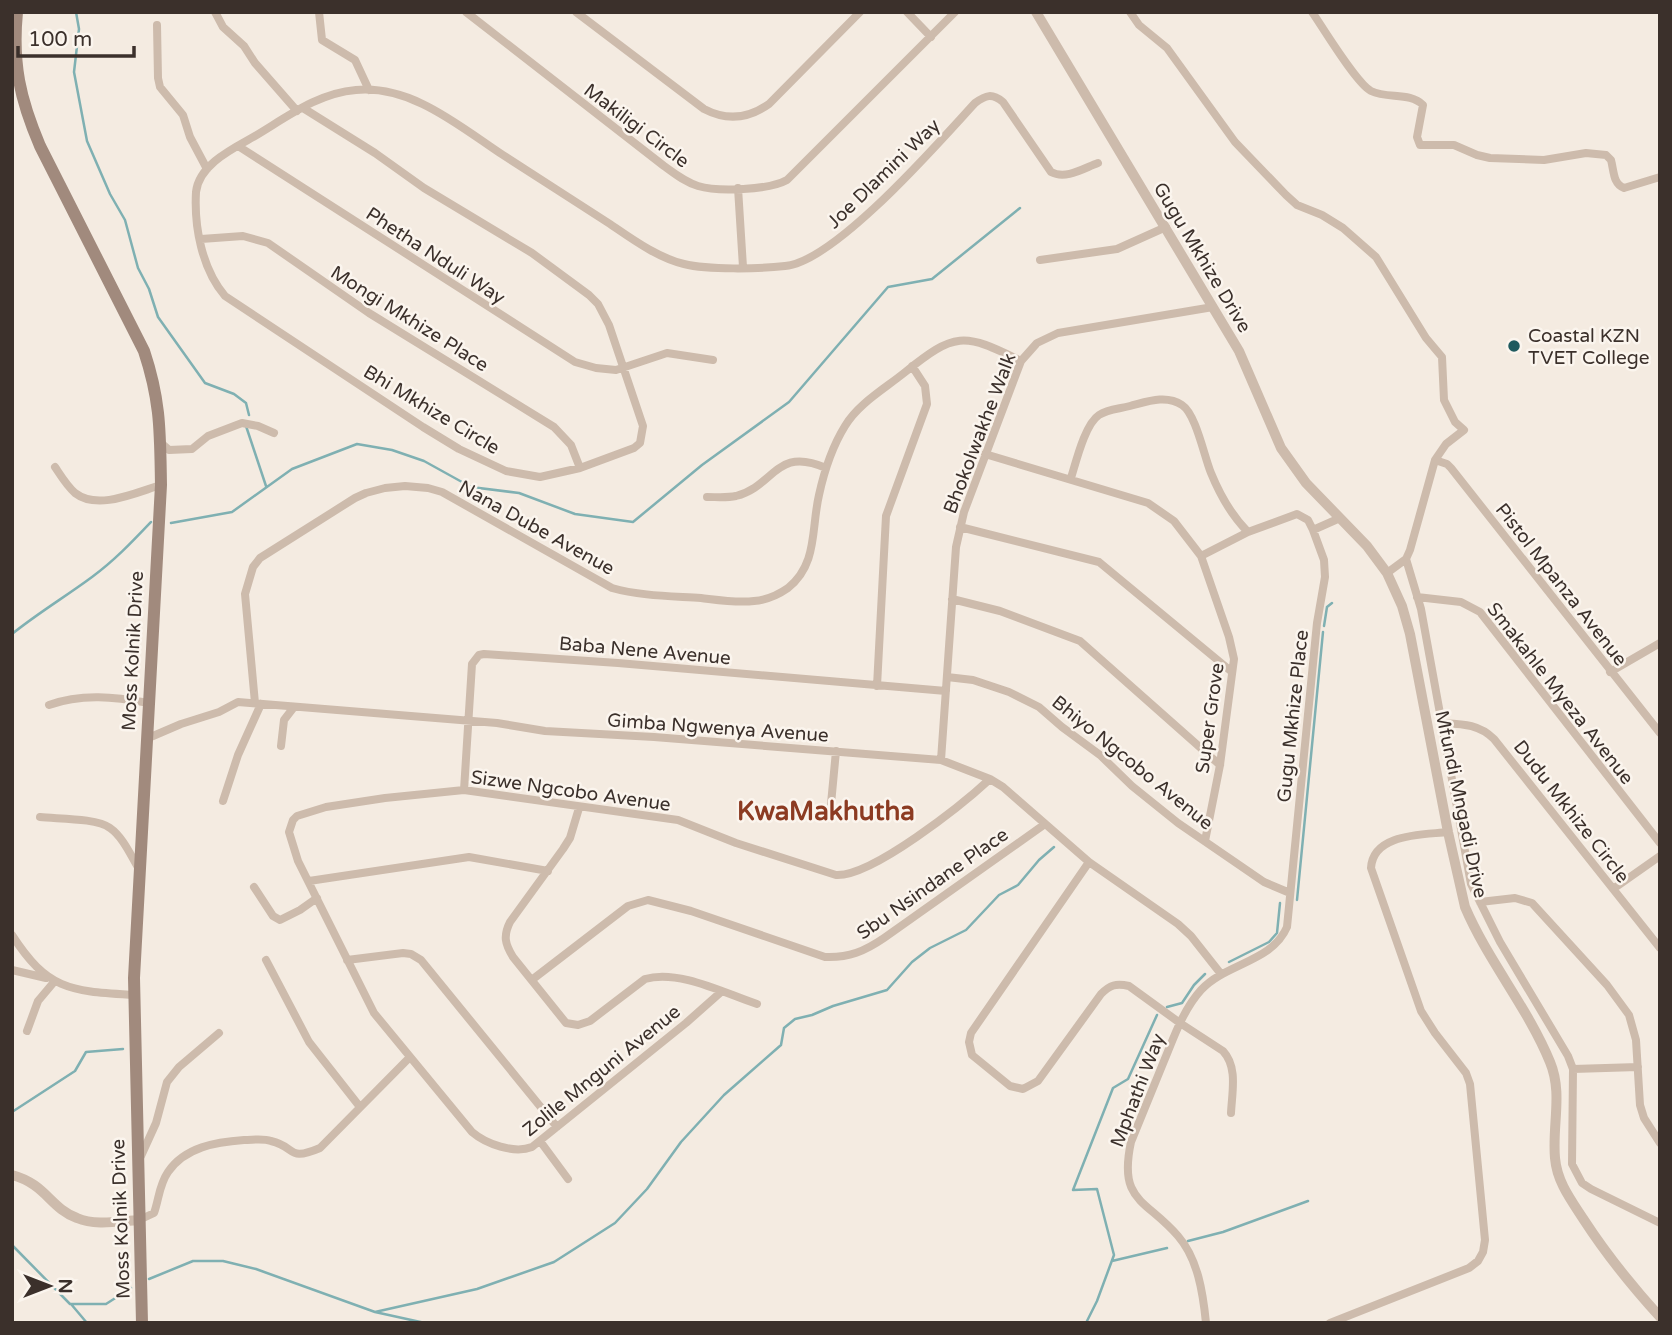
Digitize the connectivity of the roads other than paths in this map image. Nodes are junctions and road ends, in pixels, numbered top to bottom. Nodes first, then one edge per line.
1 (17, 12) edge
2 (215, 12) edge
3 (319, 12) edge
4 (466, 12) edge
5 (576, 12) edge
6 (860, 12) edge
7 (907, 12) edge
8 (955, 12) edge
9 (1036, 12) edge
10 (1130, 12) edge
11 (1312, 12) edge
12 (157, 25) dead end
13 (930, 37) junction
14 (369, 90) junction
15 (300, 109) junction
16 (238, 146) junction
17 (1098, 163) dead end
18 (206, 169) junction
19 (1660, 177) edge
20 (738, 188) junction
21 (1166, 227) junction
22 (201, 239) junction
23 (1040, 260) dead end
24 (743, 267) junction
25 (1213, 307) junction
26 (713, 360) dead end
27 (1021, 361) junction
28 (912, 366) junction
29 (624, 369) junction
30 (274, 433) dead end
31 (160, 442) junction
32 (985, 454) junction
33 (1435, 460) junction
34 (55, 467) dead end
35 (580, 468) junction
36 (826, 468) junction
37 (1071, 478) junction
38 (160, 485) junction
39 (708, 497) dead end
40 (1340, 518) junction
41 (960, 527) junction
42 (1314, 530) junction
43 (1248, 532) junction
44 (1200, 556) junction
45 (1406, 559) junction
46 (1387, 573) junction
47 (1417, 597) junction
48 (952, 599) junction
49 (1660, 643) edge
50 (1232, 672) junction
51 (1610, 672) junction
52 (947, 677) junction
53 (877, 686) junction
54 (946, 691) junction
55 (149, 703) junction
56 (258, 704) junction
57 (49, 705) dead end
58 (294, 707) junction
59 (469, 722) junction
60 (1442, 723) junction
61 (1660, 733) edge
62 (146, 739) junction
63 (281, 747) dead end
64 (836, 751) junction
65 (942, 760) junction
66 (1220, 765) junction
67 (990, 779) junction
68 (464, 790) junction
69 (223, 801) dead end
70 (831, 804) dead end
71 (579, 808) junction
72 (40, 817) dead end
73 (1045, 824) junction
74 (289, 832) joint
75 (1448, 832) junction
76 (1205, 841) junction
77 (1660, 843) edge
78 (1660, 856) edge
79 (1089, 862) junction
80 (139, 869) junction
81 (548, 871) junction
82 (309, 881) junction
83 (254, 887) dead end
84 (1613, 889) junction
85 (1290, 893) junction
86 (317, 898) junction
87 (1480, 902) junction
88 (12, 935) edge
89 (1282, 938) joint
90 (1660, 948) edge
91 (266, 960) dead end
92 (347, 960) junction
93 (12, 970) edge
94 (1221, 974) junction
95 (533, 979) junction
96 (52, 980) junction
97 (721, 992) junction
98 (134, 995) junction
99 (757, 1004) dead end
100 (1180, 1023) junction
101 (26, 1031) dead end
102 (219, 1032) dead end
103 (410, 1057) junction
104 (1638, 1067) junction
105 (1573, 1069) junction
106 (360, 1107) junction
107 (1231, 1113) dead end
108 (1660, 1123) edge
109 (557, 1126) junction
110 (1650, 1129) junction
111 (540, 1141) junction
112 (1660, 1143) edge
113 (137, 1173) junction
114 (12, 1175) edge
115 (568, 1179) dead end
116 (139, 1220) junction
117 (1660, 1223) edge
118 (1660, 1317) edge
119 (142, 1323) edge
120 (1206, 1323) edge
121 (1330, 1323) edge

1 - 31 main road, Moss Kolnik Drive
2 - 15 street, Bhi Mkhize Circle
3 - 14 street
4 - 20 street, Makiligi Circle
5 - 6 street
7 - 13 street
8 - 13 street, Makiligi Circle
9 - 21 street, Gugu Mkhize Drive
10 - 33 street
11 - 19 street
12 - 18 street
13 - 20 street, Makiligi Circle
14 - 15 street
14 - 24 street, Joe Dlamini Way
15 - 16 street
15 - 29 street, Bhi Mkhize Circle
16 - 18 street
16 - 29 street, Phetha Nduli Way
17 - 24 street, Joe Dlamini Way
18 - 22 street, Bhi Mkhize Circle
20 - 24 street
21 - 23 street
21 - 25 street, Gugu Mkhize Drive
22 - 35 street, Mongi Mkhize Place
22 - 35 street, Bhi Mkhize Circle
25 - 27 street, Bhokolwakhe Walk
25 - 40 street, Gugu Mkhize Drive
26 - 29 street
27 - 28 street, Nana Dube Avenue
27 - 32 street, Bhokolwakhe Walk
28 - 36 street, Nana Dube Avenue
28 - 53 street
29 - 35 street, Bhi Mkhize Circle
30 - 31 street
31 - 38 main road, Moss Kolnik Drive
32 - 37 street, Super Grove
32 - 41 street, Bhokolwakhe Walk
33 - 45 street
33 - 51 street, Pistol Mpanza Avenue
34 - 38 street
36 - 39 street
36 - 56 street, Nana Dube Avenue
37 - 43 street
37 - 44 street, Super Grove
38 - 55 main road, Moss Kolnik Drive
40 - 42 street
40 - 46 street, Mfundi Mngadi Drive
41 - 48 street, Bhokolwakhe Walk
41 - 50 street
42 - 43 street
42 - 85 street, Gugu Mkhize Place
43 - 44 street
44 - 50 street, Super Grove
45 - 46 street
45 - 47 street
46 - 75 street, Mfundi Mngadi Drive
47 - 60 street
47 - 77 street, Smakahle Myeza Avenue
48 - 52 street, Bhokolwakhe Walk
48 - 66 street
49 - 51 street
50 - 66 street, Super Grove
51 - 61 street, Pistol Mpanza Avenue
52 - 54 street, Bhokolwakhe Walk
52 - 76 street, Bhiyo Ngcobo Avenue
53 - 54 street, Baba Nene Avenue
53 - 59 street, Baba Nene Avenue
54 - 65 street, Bhokolwakhe Walk
55 - 57 street
55 - 62 main road, Moss Kolnik Drive
56 - 58 street, Gimba Ngwenya Avenue
56 - 62 street, Gimba Ngwenya Avenue
56 - 69 street
58 - 59 street, Gimba Ngwenya Avenue
58 - 63 street
59 - 64 street, Gimba Ngwenya Avenue
59 - 68 street, Baba Nene Avenue
60 - 84 street, Dudu Mkhize Circle
60 - 87 street
62 - 80 main road, Moss Kolnik Drive
64 - 65 street, Gimba Ngwenya Avenue
64 - 70 street
65 - 67 street, Gimba Ngwenya Avenue
66 - 76 street, Super Grove
67 - 71 street, Sizwe Ngcobo Avenue
67 - 73 street, Gimba Ngwenya Avenue
68 - 71 street, Sizwe Ngcobo Avenue
68 - 74 street, Sizwe Ngcobo Avenue
71 - 81 street
72 - 80 street
73 - 79 street, Gimba Ngwenya Avenue
73 - 95 street, Sbu Nsindane Place
74 - 82 street, Zolile Mnguni Avenue
75 - 118 street, Mfundi Mngadi Drive
75 - 121 street
76 - 85 street, Bhiyo Ngcobo Avenue
78 - 84 street
79 - 94 street, Gimba Ngwenya Avenue
79 - 100 street
80 - 98 main road, Moss Kolnik Drive
81 - 82 street
81 - 95 street
82 - 86 street, Zolile Mnguni Avenue
83 - 86 street
84 - 90 street, Dudu Mkhize Circle
85 - 89 street, Gugu Mkhize Place
86 - 92 street, Zolile Mnguni Avenue
87 - 104 street
87 - 105 street
88 - 96 street
89 - 94 street, Mphathi Way
91 - 106 street
92 - 103 street, Zolile Mnguni Avenue
92 - 109 street
93 - 96 street
94 - 100 street, Mphathi Way
95 - 97 street
96 - 98 street
96 - 101 street
97 - 99 street
97 - 109 street, Zolile Mnguni Avenue
98 - 113 main road, Moss Kolnik Drive
100 - 107 street
100 - 120 street, Mphathi Way
102 - 113 street
103 - 106 street
103 - 111 street, Zolile Mnguni Avenue
104 - 105 street
104 - 110 street
105 - 117 street
106 - 116 street
108 - 110 street
109 - 111 street, Zolile Mnguni Avenue
110 - 112 street
111 - 115 street
113 - 116 main road, Moss Kolnik Drive
114 - 116 street
116 - 119 main road, Moss Kolnik Drive

